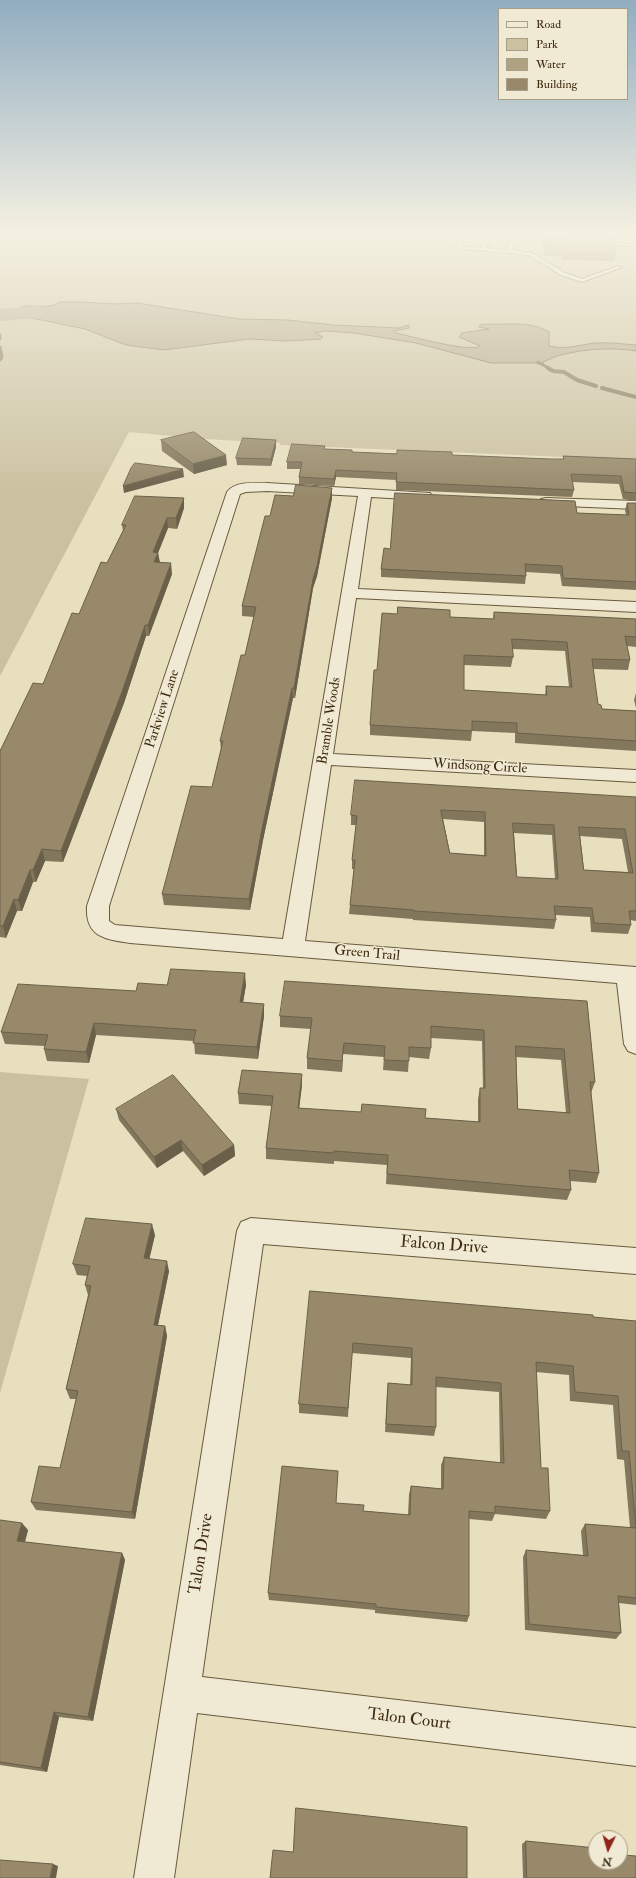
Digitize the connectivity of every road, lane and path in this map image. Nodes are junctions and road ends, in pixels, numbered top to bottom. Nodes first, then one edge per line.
1 (365, 494) junction
2 (437, 497) edge
3 (532, 501) edge
4 (636, 505) edge
5 (350, 593) junction
6 (636, 607) edge
7 (324, 759) junction
8 (636, 776) edge
9 (101, 926) joint
10 (293, 948) junction
11 (632, 976) edge
12 (636, 1044) edge
13 (252, 1231) joint
14 (636, 1261) edge
15 (181, 1693) junction
16 (636, 1747) edge
17 (154, 1878) edge

1 - 2 street
1 - 5 street, Bramble Woods
1 - 9 street, Parkview Lane
3 - 4 street
5 - 6 street
5 - 7 street, Bramble Woods
7 - 8 street, Windsong Circle
7 - 10 street, Bramble Woods
9 - 10 street, Green Trail
10 - 11 street, Green Trail
11 - 12 street
13 - 14 street, Falcon Drive
13 - 15 street, Talon Drive
15 - 16 street, Talon Court
15 - 17 street, Talon Drive

